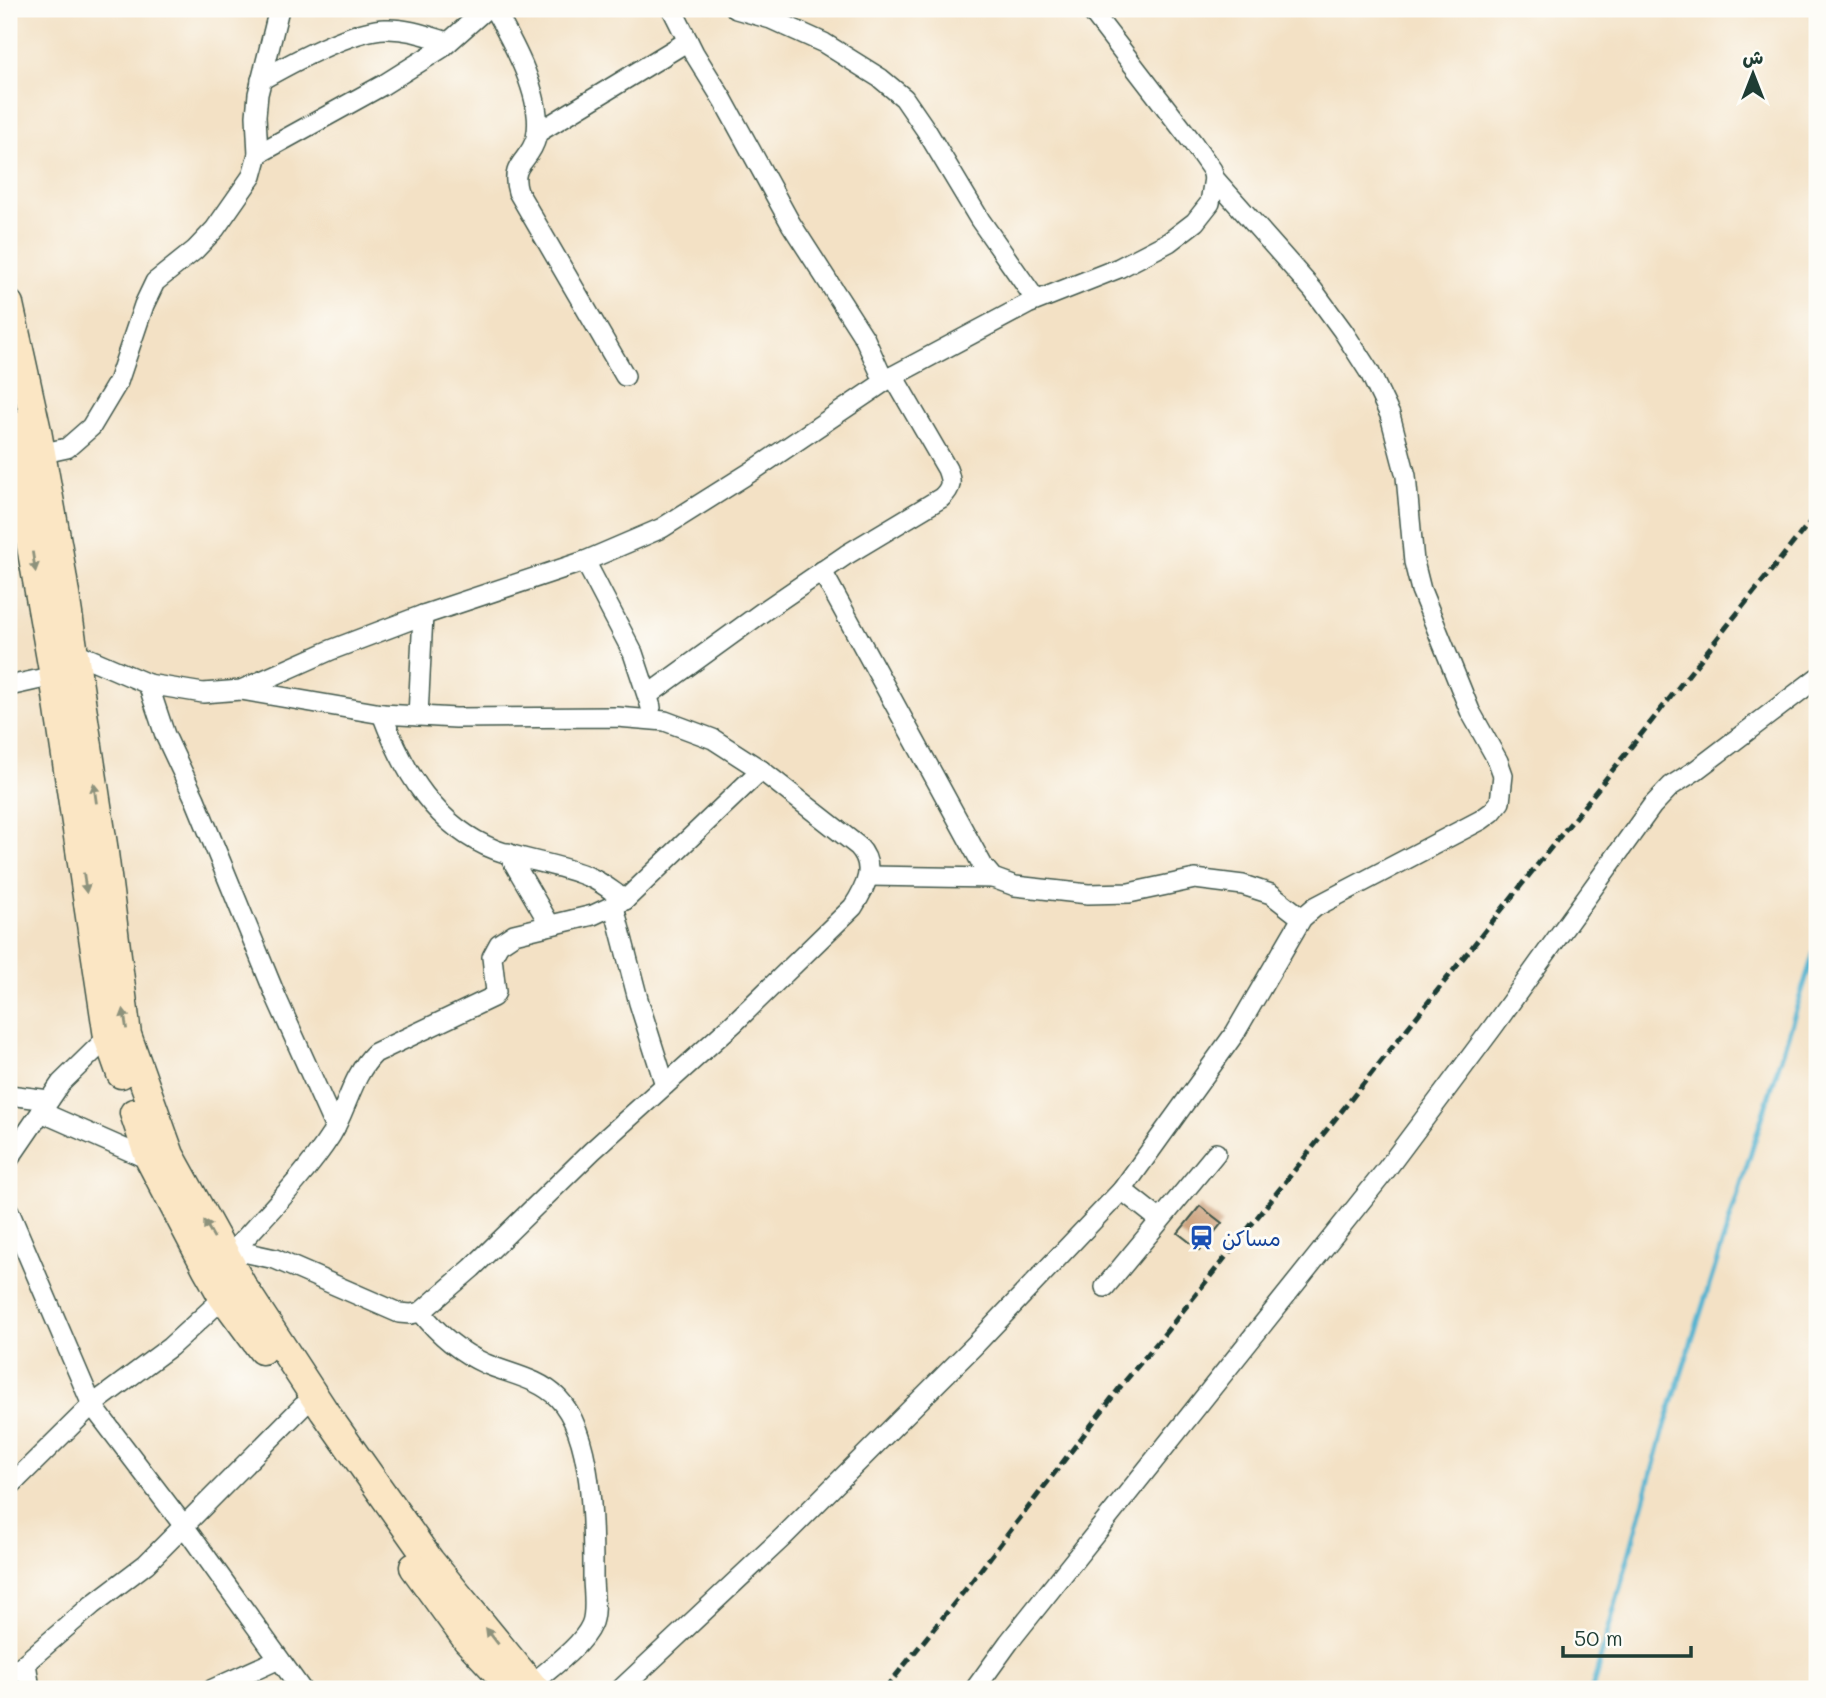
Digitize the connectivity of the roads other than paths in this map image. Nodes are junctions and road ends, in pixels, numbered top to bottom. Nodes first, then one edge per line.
1 (279, 9) edge
2 (486, 9) edge
3 (494, 9) edge
4 (672, 9) edge
5 (736, 9) edge
6 (1090, 9) edge
7 (688, 41) junction
8 (448, 42) junction
9 (261, 80) junction
10 (537, 133) junction
11 (258, 154) junction
12 (1214, 178) junction
13 (1036, 300) junction
14 (9, 304) edge
15 (625, 376) dead end
16 (889, 378) junction
17 (9, 422) edge
18 (22, 457) edge
19 (585, 561) junction
20 (822, 571) junction
21 (423, 615) junction
22 (75, 652) junction
23 (54, 676) junction
24 (1817, 678) edge
25 (148, 684) junction
26 (9, 686) edge
27 (241, 690) junction
28 (648, 695) junction
29 (382, 714) junction
30 (418, 716) junction
31 (654, 720) junction
32 (761, 770) junction
33 (508, 853) junction
34 (868, 876) junction
35 (993, 878) junction
36 (619, 903) junction
37 (1302, 918) junction
38 (550, 925) junction
39 (108, 1037) junction
40 (665, 1085) junction
41 (9, 1095) edge
42 (45, 1106) junction
43 (335, 1128) junction
44 (1216, 1153) dead end
45 (9, 1159) edge
46 (150, 1160) junction
47 (1122, 1190) junction
48 (9, 1211) edge
49 (1160, 1220) junction
50 (227, 1272) junction
51 (1105, 1287) dead end
52 (421, 1312) junction
53 (92, 1405) junction
54 (303, 1406) junction
55 (9, 1487) edge
56 (184, 1526) junction
57 (279, 1658) junction
58 (26, 1663) junction
59 (9, 1678) edge
60 (526, 1688) edge
61 (30, 1689) edge
62 (213, 1689) edge
63 (301, 1689) edge
64 (621, 1689) edge
65 (975, 1689) edge

1 - 9 street
2 - 8 street
3 - 10 street
4 - 7 street
5 - 13 street
6 - 12 street
7 - 10 street
7 - 16 street
8 - 9 street
8 - 11 street
9 - 11 street
10 - 15 street
11 - 18 street
12 - 13 street
12 - 37 street
13 - 16 street
14 - 18 street
16 - 19 street
16 - 20 street
17 - 18 street
18 - 22 street
18 -> 23 street
19 - 21 street
19 - 28 street
20 - 28 street
20 - 35 street
21 - 27 street
21 - 30 street
22 - 25 street
50 -> 22 street
23 - 26 street
23 -> 39 street
24 - 65 street
25 - 27 street
25 - 43 street
27 - 29 street
28 - 31 street
29 - 30 street
29 - 33 street
30 - 31 street
31 - 32 street
32 - 34 street
32 - 36 street
33 - 36 street
33 - 38 street
34 - 35 street
34 - 40 street
35 - 37 street
36 - 38 street
36 - 40 street
37 - 47 street
38 - 43 street
39 - 42 street
39 - 46 street
40 - 52 street
41 - 42 street
42 - 45 street
42 - 46 street
43 - 50 street
44 - 49 street
46 - 50 street
47 - 49 street
47 - 64 street
48 - 53 street
49 - 51 street
50 - 52 street
50 - 53 street
50 - 54 street
60 -> 50 street
52 - 60 street
53 - 55 street
53 - 56 street
54 - 56 street
54 - 60 street
56 - 57 street
56 - 58 street
57 - 62 street
57 - 63 street
58 - 59 street
58 - 61 street

